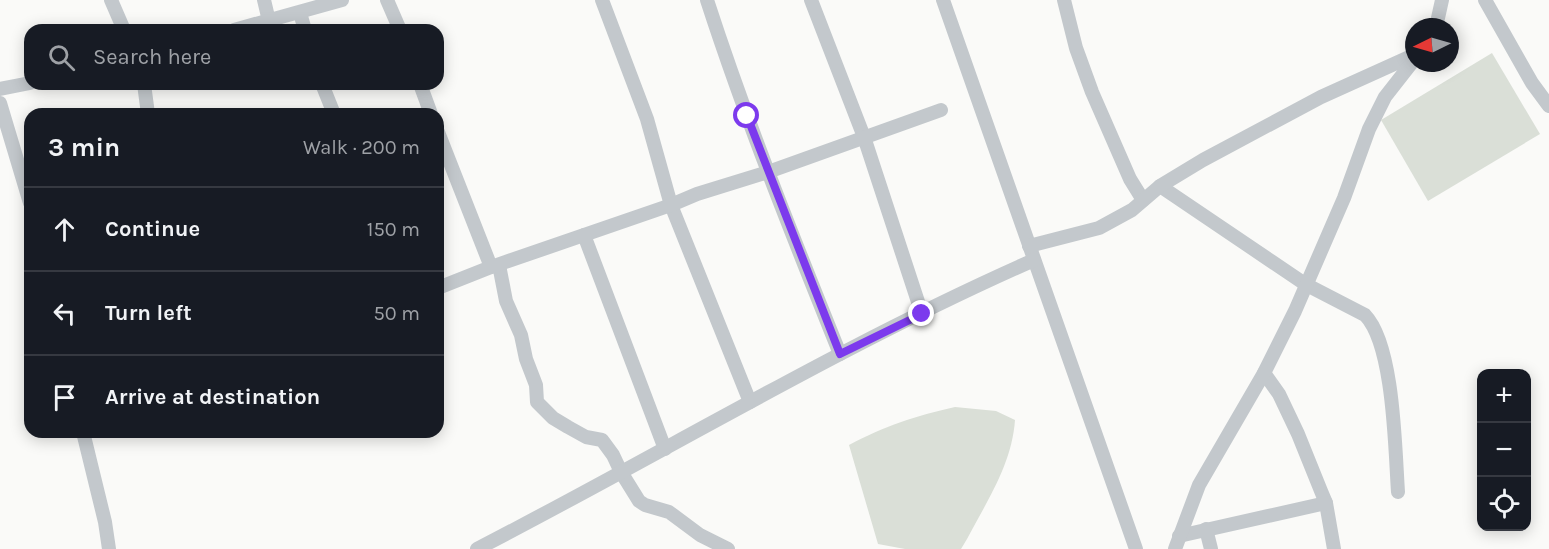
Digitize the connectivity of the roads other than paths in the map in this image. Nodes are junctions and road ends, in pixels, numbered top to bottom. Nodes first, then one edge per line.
1 (111, 0) edge
2 (264, 0) edge
3 (342, 0) edge
4 (387, 0) edge
5 (602, 0) edge
6 (707, 0) edge
7 (811, 0) edge
8 (943, 0) edge
9 (1064, 0) edge
10 (1442, 0) edge
11 (1485, 0) edge
12 (300, 13) junction
13 (1438, 18) edge
14 (269, 21) junction
15 (121, 24) edge
16 (257, 24) edge
17 (303, 24) edge
18 (397, 24) edge
19 (1405, 59) edge
20 (1405, 71) edge
21 (24, 84) edge
22 (0, 89) edge
23 (145, 90) edge
24 (324, 90) edge
25 (422, 90) edge
26 (0, 103) edge
27 (1549, 106) edge
28 (147, 108) edge
29 (332, 108) edge
30 (429, 108) edge
31 (941, 110) dead end
32 (864, 137) junction
33 (444, 146) edge
34 (768, 172) junction
35 (24, 183) edge
36 (1160, 186) junction
37 (1143, 200) junction
38 (671, 206) junction
39 (584, 235) junction
40 (1029, 246) junction
41 (1034, 260) junction
42 (495, 266) junction
43 (1305, 284) junction
44 (444, 286) edge
45 (922, 314) junction
46 (840, 354) junction
47 (1264, 373) junction
48 (750, 402) junction
49 (84, 438) edge
50 (665, 448) junction
51 (621, 472) junction
52 (1398, 492) dead end
53 (1326, 502) junction
54 (1206, 529) junction
55 (1177, 542) edge
56 (498, 544) edge
57 (109, 549) edge
58 (477, 549) edge
59 (728, 549) edge
60 (1136, 549) edge
61 (1211, 549) edge
62 (1334, 549) edge

1 - 15 street
2 - 14 street
3 - 12 street
4 - 18 street
5 - 38 street
6 - 34 street
7 - 32 street
8 - 40 street
9 - 37 street
10 - 13 street
11 - 27 street
12 - 14 street
12 - 17 street
14 - 16 street
19 - 36 street
20 - 43 street
21 - 22 street
23 - 28 street
24 - 29 street
25 - 30 street
26 - 35 street
31 - 32 street
32 - 34 street
32 - 45 street
33 - 42 street
34 - 38 street
34 - 46 street
36 - 37 street
36 - 43 street
37 - 40 street
38 - 39 street
38 - 48 street
39 - 42 street
39 - 50 street
40 - 41 street
41 - 45 street
41 - 60 street
42 - 44 street
42 - 51 street
43 - 47 street
43 - 52 street
45 - 46 street
46 - 48 street
47 - 53 street
47 - 55 street
48 - 50 street
49 - 57 street
50 - 51 street
51 - 56 street
51 - 59 street
53 - 54 street
53 - 62 street
54 - 55 street
54 - 61 street
56 - 58 street

